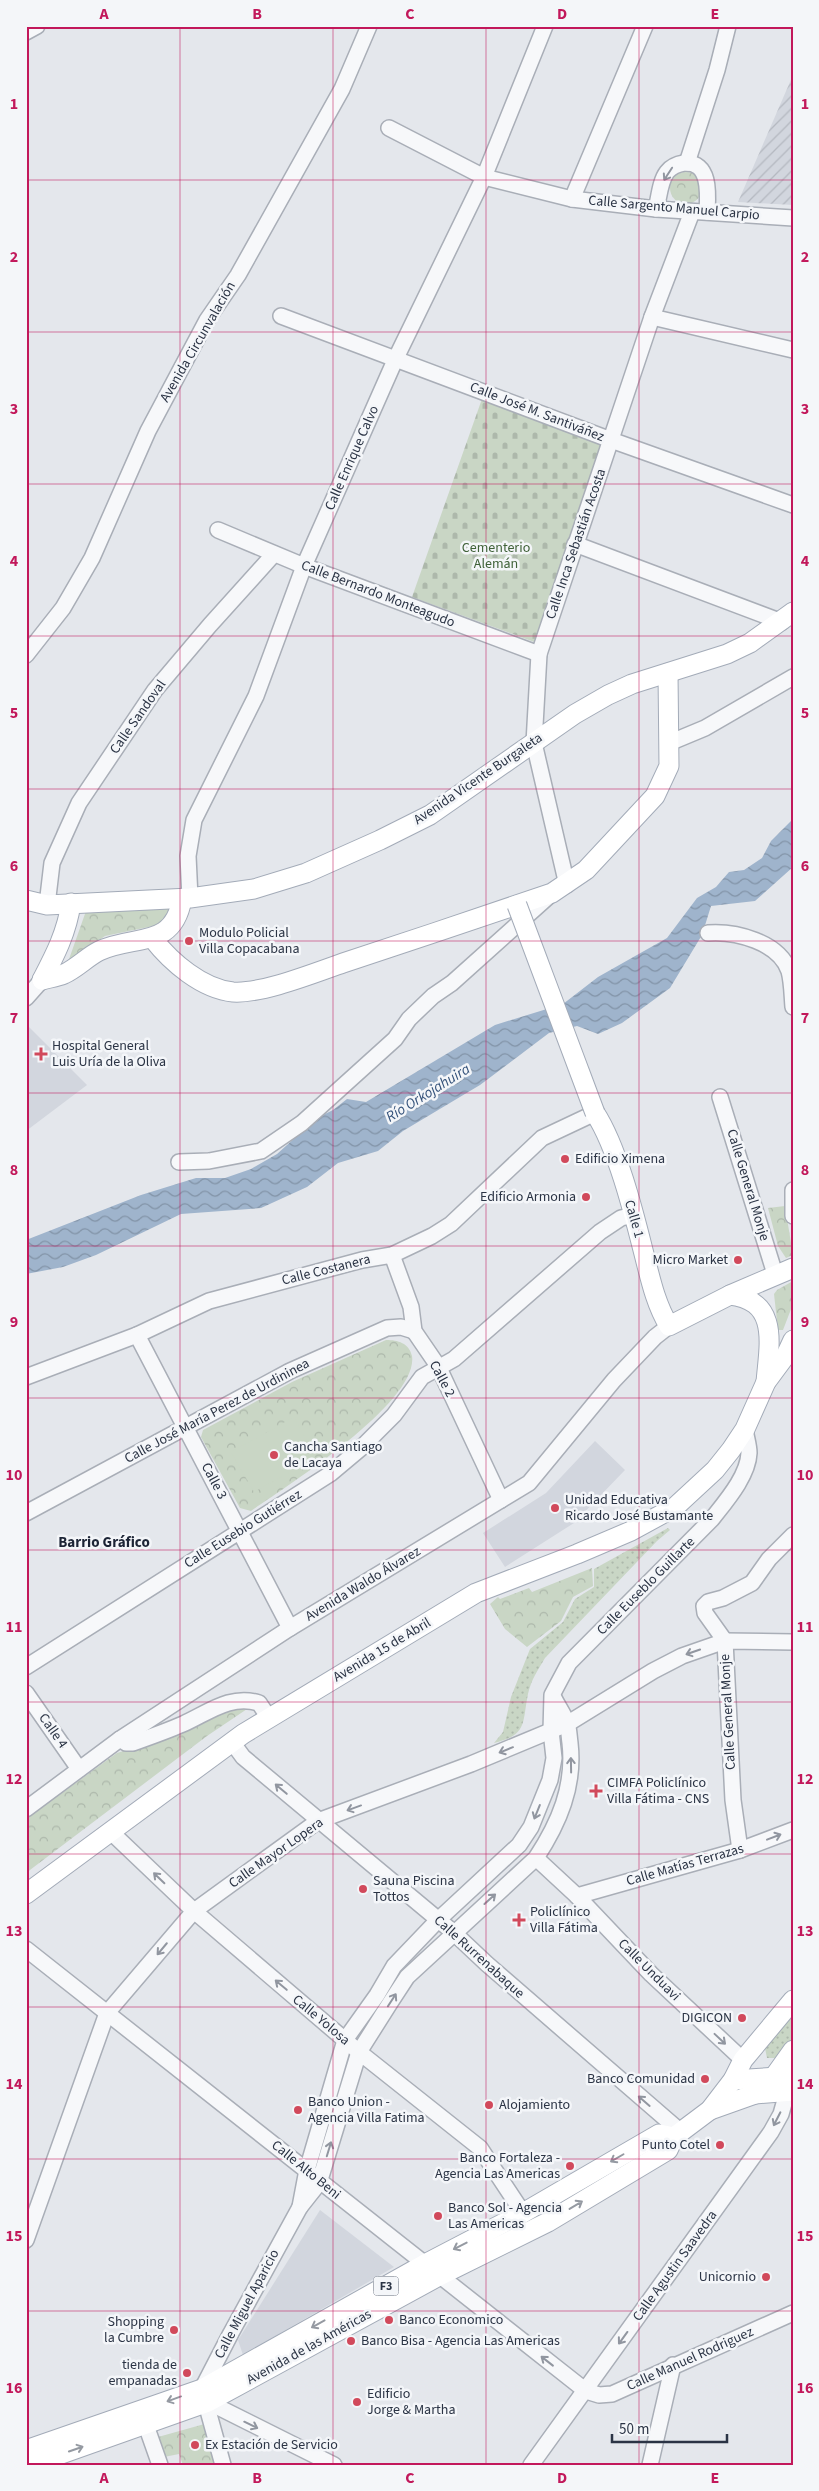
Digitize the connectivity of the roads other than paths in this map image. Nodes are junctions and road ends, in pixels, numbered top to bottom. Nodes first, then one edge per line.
1 (37, 26) edge
2 (369, 26) edge
3 (545, 26) edge
4 (645, 26) edge
5 (728, 26) edge
6 (26, 32) edge
7 (389, 128) dead end
8 (687, 163) junction
9 (484, 177) junction
10 (572, 199) junction
11 (656, 209) junction
12 (700, 212) junction
13 (793, 218) edge
14 (281, 316) dead end
15 (652, 316) junction
16 (793, 350) edge
17 (396, 358) junction
18 (611, 440) junction
19 (793, 505) edge
20 (218, 530) dead end
21 (575, 544) junction
22 (274, 554) junction
23 (304, 566) junction
24 (787, 617) edge
25 (539, 654) junction
26 (26, 655) edge
27 (668, 672) junction
28 (793, 677) edge
29 (534, 743) junction
30 (669, 743) junction
31 (559, 889) junction
32 (186, 898) junction
33 (26, 900) edge
34 (47, 904) junction
35 (71, 904) junction
36 (517, 905) junction
37 (708, 932) dead end
38 (153, 939) junction
39 (42, 980) junction
40 (26, 998) edge
41 (793, 1007) edge
42 (720, 1097) dead end
43 (595, 1113) junction
44 (179, 1162) dead end
45 (793, 1190) edge
46 (634, 1215) junction
47 (793, 1216) edge
48 (392, 1255) junction
49 (793, 1268) edge
50 (775, 1274) junction
51 (730, 1295) junction
52 (669, 1326) junction
53 (414, 1331) junction
54 (137, 1336) junction
55 (793, 1340) edge
56 (438, 1366) junction
57 (26, 1377) edge
58 (766, 1382) junction
59 (185, 1427) junction
60 (745, 1429) junction
61 (501, 1500) junction
62 (26, 1513) edge
63 (240, 1530) junction
64 (793, 1535) edge
65 (290, 1628) junction
66 (725, 1641) junction
67 (793, 1642) edge
68 (26, 1667) edge
69 (26, 1693) edge
70 (552, 1696) junction
71 (269, 1718) junction
72 (567, 1724) junction
73 (551, 1731) junction
74 (120, 1739) junction
75 (232, 1742) junction
76 (79, 1769) junction
77 (26, 1809) edge
78 (318, 1821) junction
79 (793, 1830) edge
80 (111, 1832) junction
81 (740, 1850) junction
82 (536, 1858) junction
83 (26, 1894) edge
84 (577, 1896) junction
85 (194, 1911) junction
86 (438, 1920) junction
87 (453, 1932) junction
88 (26, 1949) edge
89 (793, 2000) edge
90 (107, 2013) junction
91 (345, 2040) junction
92 (359, 2052) junction
93 (791, 2053) edge
94 (743, 2060) junction
95 (733, 2080) junction
96 (787, 2082) edge
97 (710, 2110) junction
98 (678, 2135) junction
99 (307, 2170) junction
100 (319, 2182) junction
101 (300, 2207) junction
102 (523, 2213) junction
103 (26, 2240) edge
104 (432, 2270) junction
105 (793, 2313) edge
106 (673, 2366) junction
107 (586, 2391) junction
108 (205, 2396) junction
109 (143, 2418) junction
110 (26, 2450) edge
111 (30, 2465) edge
112 (160, 2465) edge
113 (223, 2465) edge
114 (334, 2465) edge
115 (531, 2465) edge
116 (650, 2465) edge

1 - 6 street
2 - 26 street, Avenida Circunvalación
3 - 9 street, Calle Enrique Calvo
4 - 10 street
5 - 8 street
7 - 9 street, Calle Sargento Manuel Carpio
8 -> 11 street
8 - 12 street, Calle Inca Sebastián Acosta
9 - 10 street, Calle Sargento Manuel Carpio
9 - 17 street, Calle Enrique Calvo
10 - 11 street, Calle Sargento Manuel Carpio
11 - 12 street, Calle Sargento Manuel Carpio
12 - 13 street, Calle Sargento Manuel Carpio
12 - 15 street, Calle Inca Sebastián Acosta
14 - 17 street, Calle José M. Santiváñez
15 - 16 street
15 - 18 street, Calle Inca Sebastián Acosta
17 - 18 street, Calle José M. Santiváñez
17 - 23 street, Calle Enrique Calvo
18 - 19 street, Calle José M. Santiváñez
18 - 21 street, Calle Inca Sebastián Acosta
20 - 22 street, Calle Bernardo Monteagudo
21 - 24 street
21 - 25 street, Calle Inca Sebastián Acosta
22 - 23 street, Calle Bernardo Monteagudo
22 - 34 street, Calle Sandoval
23 - 25 street, Calle Bernardo Monteagudo
23 - 32 street, Calle Enrique Calvo
24 - 27 main road, Avenida Vicente Burgaleta
25 - 29 street, Calle Inca Sebastián Acosta
27 - 29 main road, Avenida Vicente Burgaleta
27 - 30 main road
28 - 30 street
29 - 31 street, Calle Inca Sebastián Acosta
29 - 32 main road, Avenida Vicente Burgaleta
30 - 31 main road
31 - 36 main road
31 - 44 street
32 - 35 main road, Avenida Vicente Burgaleta
32 - 38 main road
33 - 34 main road, Avenida Vicente Burgaleta
34 - 35 main road, Avenida Vicente Burgaleta
35 - 39 main road
36 - 38 main road
36 - 43 main road, Calle 1, bridge
37 - 41 street
38 - 39 main road
39 - 40 street
42 - 50 street, Calle General Monje
43 - 46 main road, Calle 1
43 - 48 street, Calle Costanera
45 - 47 street
46 - 52 main road, Calle 1
46 - 56 street
48 - 53 street, Calle 2
48 - 54 street, Calle Costanera
49 - 50 main road
50 - 51 main road
51 - 52 main road
51 - 58 main road
52 - 61 street, Avenida Waldo Álvarez
53 - 56 street, Calle 2
53 - 59 street, Calle José María Perez de Urdininea
54 - 57 street, Calle Costanera
54 - 59 street, Calle 3
55 - 58 main road
56 - 61 street, Calle 2
56 - 63 street, Calle Eusebio Gutiérrez
58 - 60 main road
59 - 62 street, Calle José María Perez de Urdininea
59 - 63 street, Calle 3
60 - 70 street, Calle Euseblo Guillarte
60 - 71 main road, Avenida 15 de Abril
61 - 65 street, Avenida Waldo Álvarez
63 - 65 street, Calle 3
63 - 68 street, Calle Eusebio Gutiérrez
64 - 66 street, Calle General Monje
65 - 74 street, Avenida Waldo Álvarez
66 - 67 street, Calle Mayor Lopera
66 -> 72 street, Calle Mayor Lopera
66 - 81 street, Calle General Monje
69 - 76 street, Calle 4
70 - 72 street
70 - 73 street, Calle Euseblo Guillarte
71 - 74 street
71 - 75 main road, Avenida 15 de Abril
72 - 73 street, Calle Mayor Lopera
82 -> 72 street, Calle Miguel Aparicio
73 -> 78 street, Calle Mayor Lopera
73 -> 86 street, Calle Miguel Aparicio
74 - 76 street, Avenida Waldo Álvarez
78 -> 75 street, Calle Rurrenabaque
75 - 80 main road, Avenida 15 de Abril
76 - 77 street, Avenida Waldo Álvarez
78 - 85 street, Calle Mayor Lopera
78 - 86 street, Calle Rurrenabaque
81 -> 79 street, Calle Matías Terrazas
80 - 83 main road, Avenida 15 de Abril
85 -> 80 street, Calle Yolosa
81 - 84 street, Calle Matías Terrazas
82 - 84 street, Calle Unduavi
87 -> 82 street, Calle Miguel Aparicio
84 -> 94 street, Calle Unduavi
85 -> 90 street, Calle Mayor Lopera
91 -> 85 street, Calle Yolosa
86 - 87 street, Calle Rurrenabaque
86 - 91 street, Calle Miguel Aparicio
92 -> 87 street, Calle Miguel Aparicio
98 -> 87 street, Calle Rurrenabaque
88 - 90 street, Calle Alto Beni
89 - 94 main road
90 - 99 street, Calle Alto Beni
90 - 103 street, Calle Mayor Lopera
91 - 92 street, Calle Yolosa
91 - 99 street, Calle Miguel Aparicio
100 -> 92 street, Calle Miguel Aparicio
92 - 102 street, Calle Yolosa
93 - 96 main road
94 - 95 main road
95 - 96 main road
95 - 97 main road, F3
96 - 97 main road, F3
96 -> 107 street, Calle Agustin Saavedra
97 - 98 main road, Avenida de las Américas / F3
98 -> 102 main road, Avenida de las Américas / F3
104 -> 98 main road, Avenida de las Américas / F3
99 - 100 street, Calle Alto Beni
99 - 101 street, Calle Miguel Aparicio
100 - 101 street, Calle Miguel Aparicio
100 - 104 street, Calle Alto Beni
101 - 108 street, Calle Miguel Aparicio
102 -> 104 main road, Avenida de las Américas / F3
107 -> 104 street, Calle Alto Beni
104 - 108 main road, Avenida de las Américas / F3
105 - 106 street, Calle Manuel Rodriguez
106 - 107 street, Calle Manuel Rodriguez
106 - 116 street
107 - 115 street, Calle Agustin Saavedra
108 - 109 main road, Avenida de las Américas / F3
108 - 113 street
108 -> 114 street
109 - 110 main road, Avenida de las Américas / F3
111 -> 109 main road, Avenida de las Américas / F3
109 - 112 street

